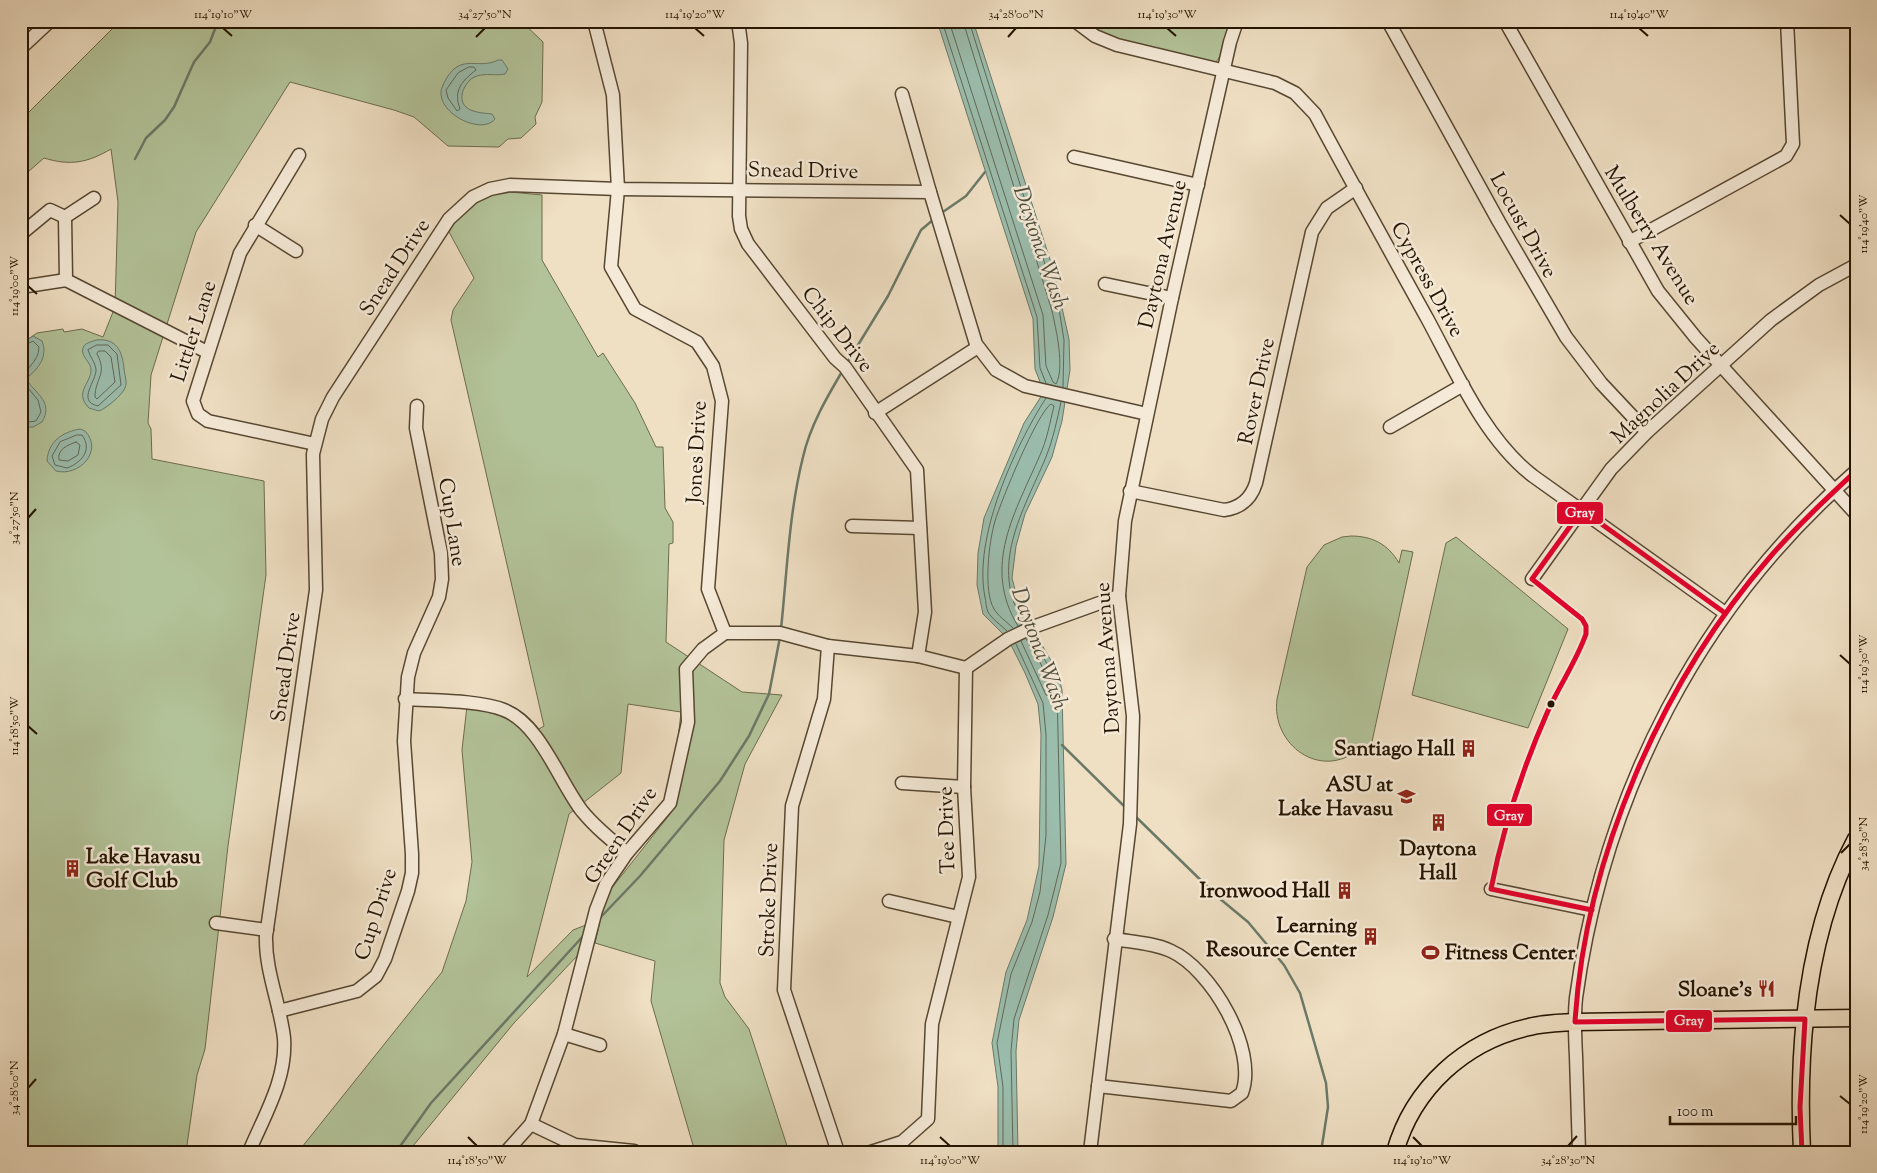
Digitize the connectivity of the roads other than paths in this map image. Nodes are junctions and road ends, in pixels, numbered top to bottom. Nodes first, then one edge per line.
1 (50, 21) edge
2 (594, 21) edge
3 (738, 21) edge
4 (1075, 21) edge
5 (1238, 21) edge
6 (1388, 21) edge
7 (1504, 21) edge
8 (1787, 21) edge
9 (21, 48) edge
10 (1224, 70) junction
11 (902, 94) dead end
12 (299, 155) dead end
13 (1074, 157) dead end
14 (1198, 185) junction
15 (1356, 188) junction
16 (618, 189) junction
17 (739, 189) junction
18 (930, 192) junction
19 (94, 198) dead end
20 (66, 216) junction
21 (255, 225) junction
22 (21, 234) edge
23 (1628, 242) junction
24 (296, 251) dead end
25 (1856, 265) edge
26 (66, 280) junction
27 (1105, 284) dead end
28 (21, 286) edge
29 (1172, 298) junction
30 (978, 347) junction
31 (208, 352) junction
32 (1721, 366) junction
33 (1463, 384) junction
34 (417, 406) dead end
35 (875, 413) junction
36 (1147, 414) junction
37 (1390, 426) dead end
38 (1647, 432) junction
39 (315, 444) junction
40 (1856, 471) edge
41 (1834, 490) junction
42 (1130, 491) junction
43 (1582, 510) junction
44 (1856, 514) edge
45 (852, 526) dead end
46 (920, 528) junction
47 (1532, 579) dead end
48 (1119, 596) junction
49 (1725, 613) junction
50 (725, 633) junction
51 (828, 646) junction
52 (918, 656) junction
53 (966, 668) junction
54 (406, 699) junction
55 (902, 784) dead end
56 (964, 787) junction
57 (1856, 839) edge
58 (627, 853) junction
59 (1492, 889) dead end
60 (889, 902) dead end
61 (1592, 910) junction
62 (958, 917) junction
63 (216, 923) dead end
64 (267, 930) junction
65 (1114, 939) junction
66 (278, 1012) junction
67 (1856, 1018) edge
68 (1806, 1019) junction
69 (1575, 1022) junction
70 (564, 1034) junction
71 (600, 1044) dead end
72 (1098, 1086) junction
73 (531, 1124) junction
74 (634, 1151) edge
75 (249, 1152) edge
76 (506, 1152) edge
77 (838, 1152) edge
78 (871, 1152) edge
79 (1090, 1152) edge
80 (1395, 1152) edge
81 (1579, 1152) edge
82 (1802, 1152) edge

1 - 9 street
2 - 16 street, Jones Drive
3 - 17 street, Chip Drive
4 - 10 street, Cypress Drive
5 - 10 street, Daytona Avenue
6 - 38 street, Locust Drive
7 - 23 street, Mulberry Avenue
8 - 23 street
10 - 14 street, Daytona Avenue
10 - 15 street, Cypress Drive
11 - 18 street
12 - 21 street, Littler Lane
13 - 14 street
14 - 29 street, Daytona Avenue
15 - 33 street, Cypress Drive
15 - 42 street, Rover Drive
16 - 17 street, Snead Drive
16 - 39 street, Snead Drive
16 - 50 street, Jones Drive
17 - 18 street, Snead Drive
17 - 35 street, Chip Drive
18 - 30 street
19 - 20 street
20 - 22 street
20 - 26 street
21 - 24 street
21 - 31 street, Littler Lane
23 - 32 street, Mulberry Avenue
25 - 32 street, Magnolia Drive
26 - 28 street
26 - 31 street
27 - 29 street
29 - 36 street, Daytona Avenue
30 - 35 street
30 - 36 street
31 - 39 street, Littler Lane
32 - 38 street, Magnolia Drive
32 - 41 street, Mulberry Avenue
33 - 37 street
33 - 43 street, Cypress Drive
34 - 54 street, Cup Lane
35 - 46 street, Chip Drive
36 - 42 street, Daytona Avenue
38 - 43 street, Magnolia Drive
39 - 64 street, Snead Drive
40 - 41 street
41 - 44 street, Mulberry Avenue
41 - 49 street
42 - 48 street, Daytona Avenue
43 - 47 street, Magnolia Drive
43 - 49 street, Cypress Drive
45 - 46 street
46 - 52 street, Chip Drive
48 - 53 street
48 - 65 street, Daytona Avenue
49 - 61 street
50 - 51 street
50 - 58 street, Green Drive
51 - 52 street
51 - 77 street, Stroke Drive
52 - 53 street
53 - 56 street, Tee Drive
54 - 58 street
54 - 66 street, Cup Drive
55 - 56 street
56 - 62 street, Tee Drive
57 - 68 main road
58 - 70 street, Green Drive
59 - 61 street
60 - 62 street
61 - 69 street
62 - 78 street, Tee Drive
63 - 64 street
64 - 66 street, Snead Drive
65 - 72 street, Daytona Avenue
65 - 72 street
66 - 75 street, Snead Drive
67 - 68 main road
68 - 69 main road
68 - 82 main road
69 - 80 main road
69 - 81 street
70 - 71 street
70 - 73 street, Green Drive
72 - 79 street, Daytona Avenue
73 - 74 street
73 - 76 street, Green Drive

